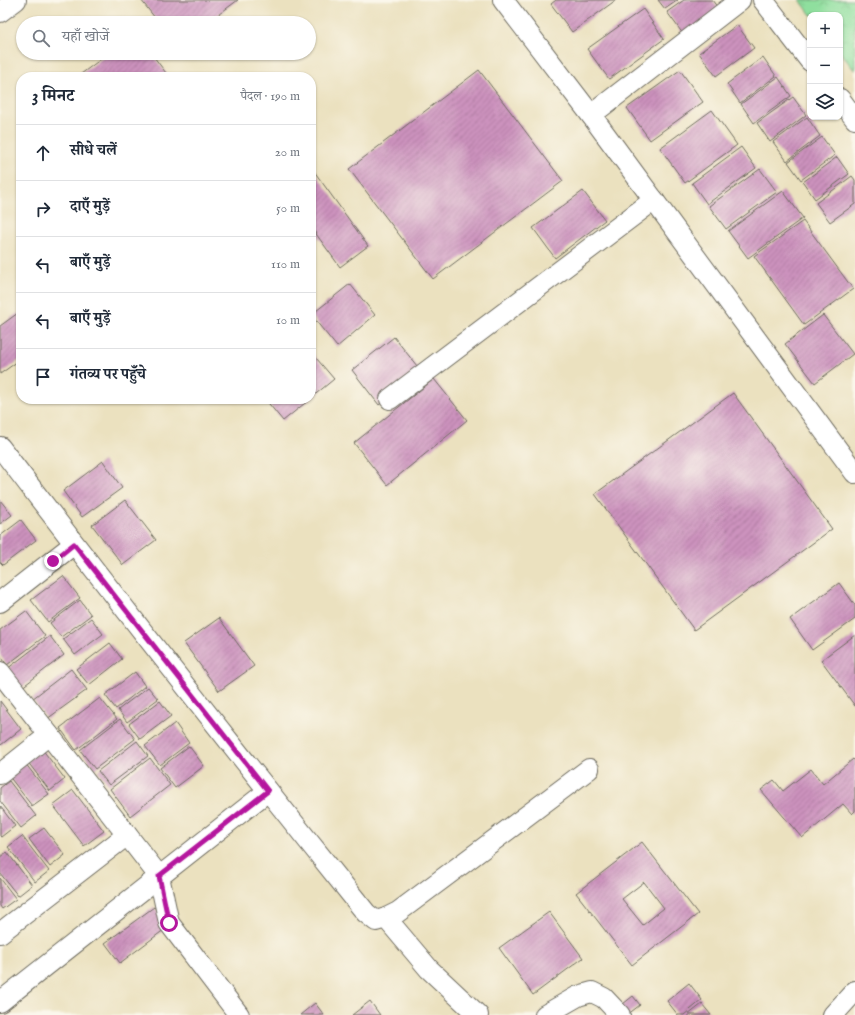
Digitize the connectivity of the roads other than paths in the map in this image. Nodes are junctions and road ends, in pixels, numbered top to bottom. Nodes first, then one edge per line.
1 (16, 0) edge
2 (503, 0) edge
3 (740, 0) edge
4 (763, 0) edge
5 (0, 12) edge
6 (807, 57) edge
7 (843, 103) edge
8 (591, 115) junction
9 (855, 119) edge
10 (654, 200) junction
11 (390, 399) dead end
12 (0, 447) edge
13 (855, 474) edge
14 (74, 544) junction
15 (0, 602) edge
16 (0, 672) edge
17 (49, 735) junction
18 (589, 769) dead end
19 (0, 774) edge
20 (268, 791) junction
21 (127, 835) junction
22 (159, 876) junction
23 (386, 918) junction
24 (0, 933) edge
25 (855, 991) edge
26 (0, 1002) edge
27 (239, 1015) edge
28 (478, 1015) edge
29 (545, 1015) edge
30 (620, 1015) edge
31 (833, 1015) edge

1 - 5 street
2 - 8 street
3 - 8 street
4 - 6 street
7 - 9 street
8 - 10 street
10 - 11 street
10 - 13 street
12 - 14 street
14 - 15 street
14 - 20 street
16 - 17 street
17 - 19 street
17 - 21 street
18 - 23 street
20 - 22 street
20 - 23 street
21 - 22 street
21 - 24 street
22 - 26 street
22 - 27 street
23 - 28 street
25 - 31 street
29 - 30 street

